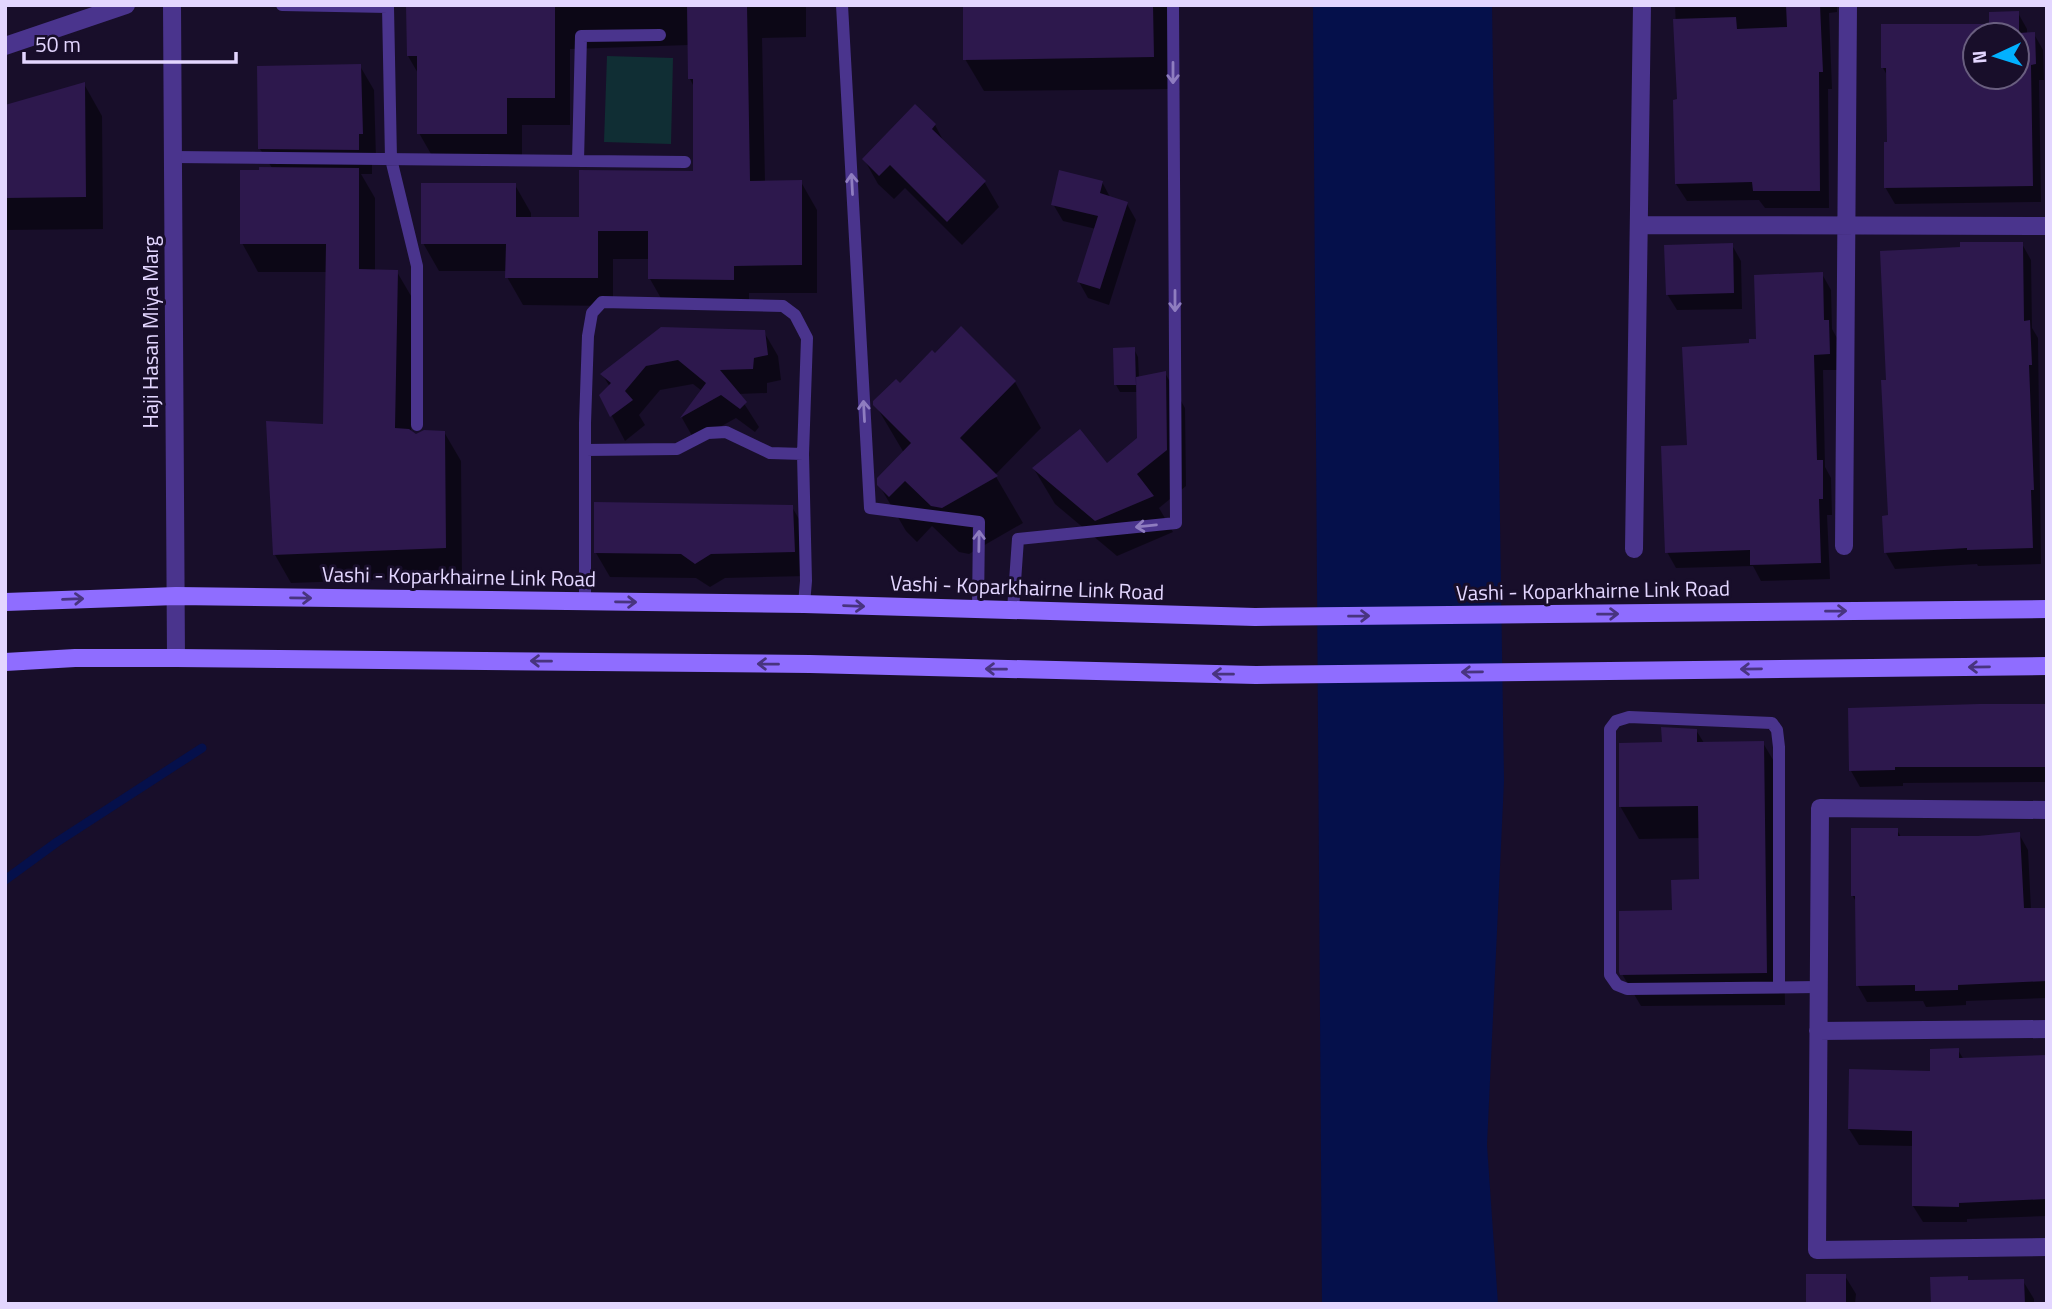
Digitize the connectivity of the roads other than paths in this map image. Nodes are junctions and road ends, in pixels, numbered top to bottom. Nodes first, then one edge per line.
1 (126, 5) edge
2 (172, 5) edge
3 (282, 5) edge
4 (842, 5) edge
5 (1173, 5) edge
6 (1643, 5) edge
7 (1848, 5) edge
8 (660, 35) dead end
9 (5, 46) edge
10 (173, 157) junction
11 (391, 159) junction
12 (578, 160) junction
13 (685, 162) dead end
14 (1639, 225) junction
15 (1846, 226) junction
16 (2047, 226) edge
17 (417, 425) dead end
18 (585, 450) junction
19 (803, 454) junction
20 (1844, 546) dead end
21 (1634, 549) dead end
22 (176, 596) junction
23 (5, 602) edge
24 (585, 602) junction
25 (804, 604) junction
26 (2047, 609) edge
27 (978, 610) junction
28 (1013, 610) junction
29 (176, 658) junction
30 (5, 662) edge
31 (2047, 666) edge
32 (2047, 810) edge
33 (1819, 987) junction
34 (1779, 988) junction
35 (2047, 1029) edge
36 (1818, 1031) junction
37 (2047, 1247) edge

1 - 9 street
2 - 10 street, Haji Hasan Miya Marg
3 - 11 lane
27 -> 4 lane
5 -> 28 lane
6 - 14 street
7 - 15 street
8 - 12 lane
10 - 11 lane
10 - 22 street, Haji Hasan Miya Marg
11 - 12 lane
11 - 17 lane
12 - 13 lane
14 - 15 street
14 - 21 street
15 - 16 street
15 - 20 street
18 - 19 lane
18 - 19 lane
18 - 24 lane
19 - 25 lane
23 -> 22 main road, Vashi - Koparkhairne Link Road
22 -> 24 main road, Vashi - Koparkhairne Link Road
22 - 29 street, Haji Hasan Miya Marg
24 -> 25 main road, Vashi - Koparkhairne Link Road
25 -> 27 main road, Vashi - Koparkhairne Link Road
28 -> 26 main road, Vashi - Koparkhairne Link Road
27 - 28 main road, Vashi - Koparkhairne Link Road
29 - 30 main road
31 -> 29 main road
32 - 33 street
33 - 34 lane
33 - 36 street
34 - 34 lane
35 - 36 street
36 - 37 street

